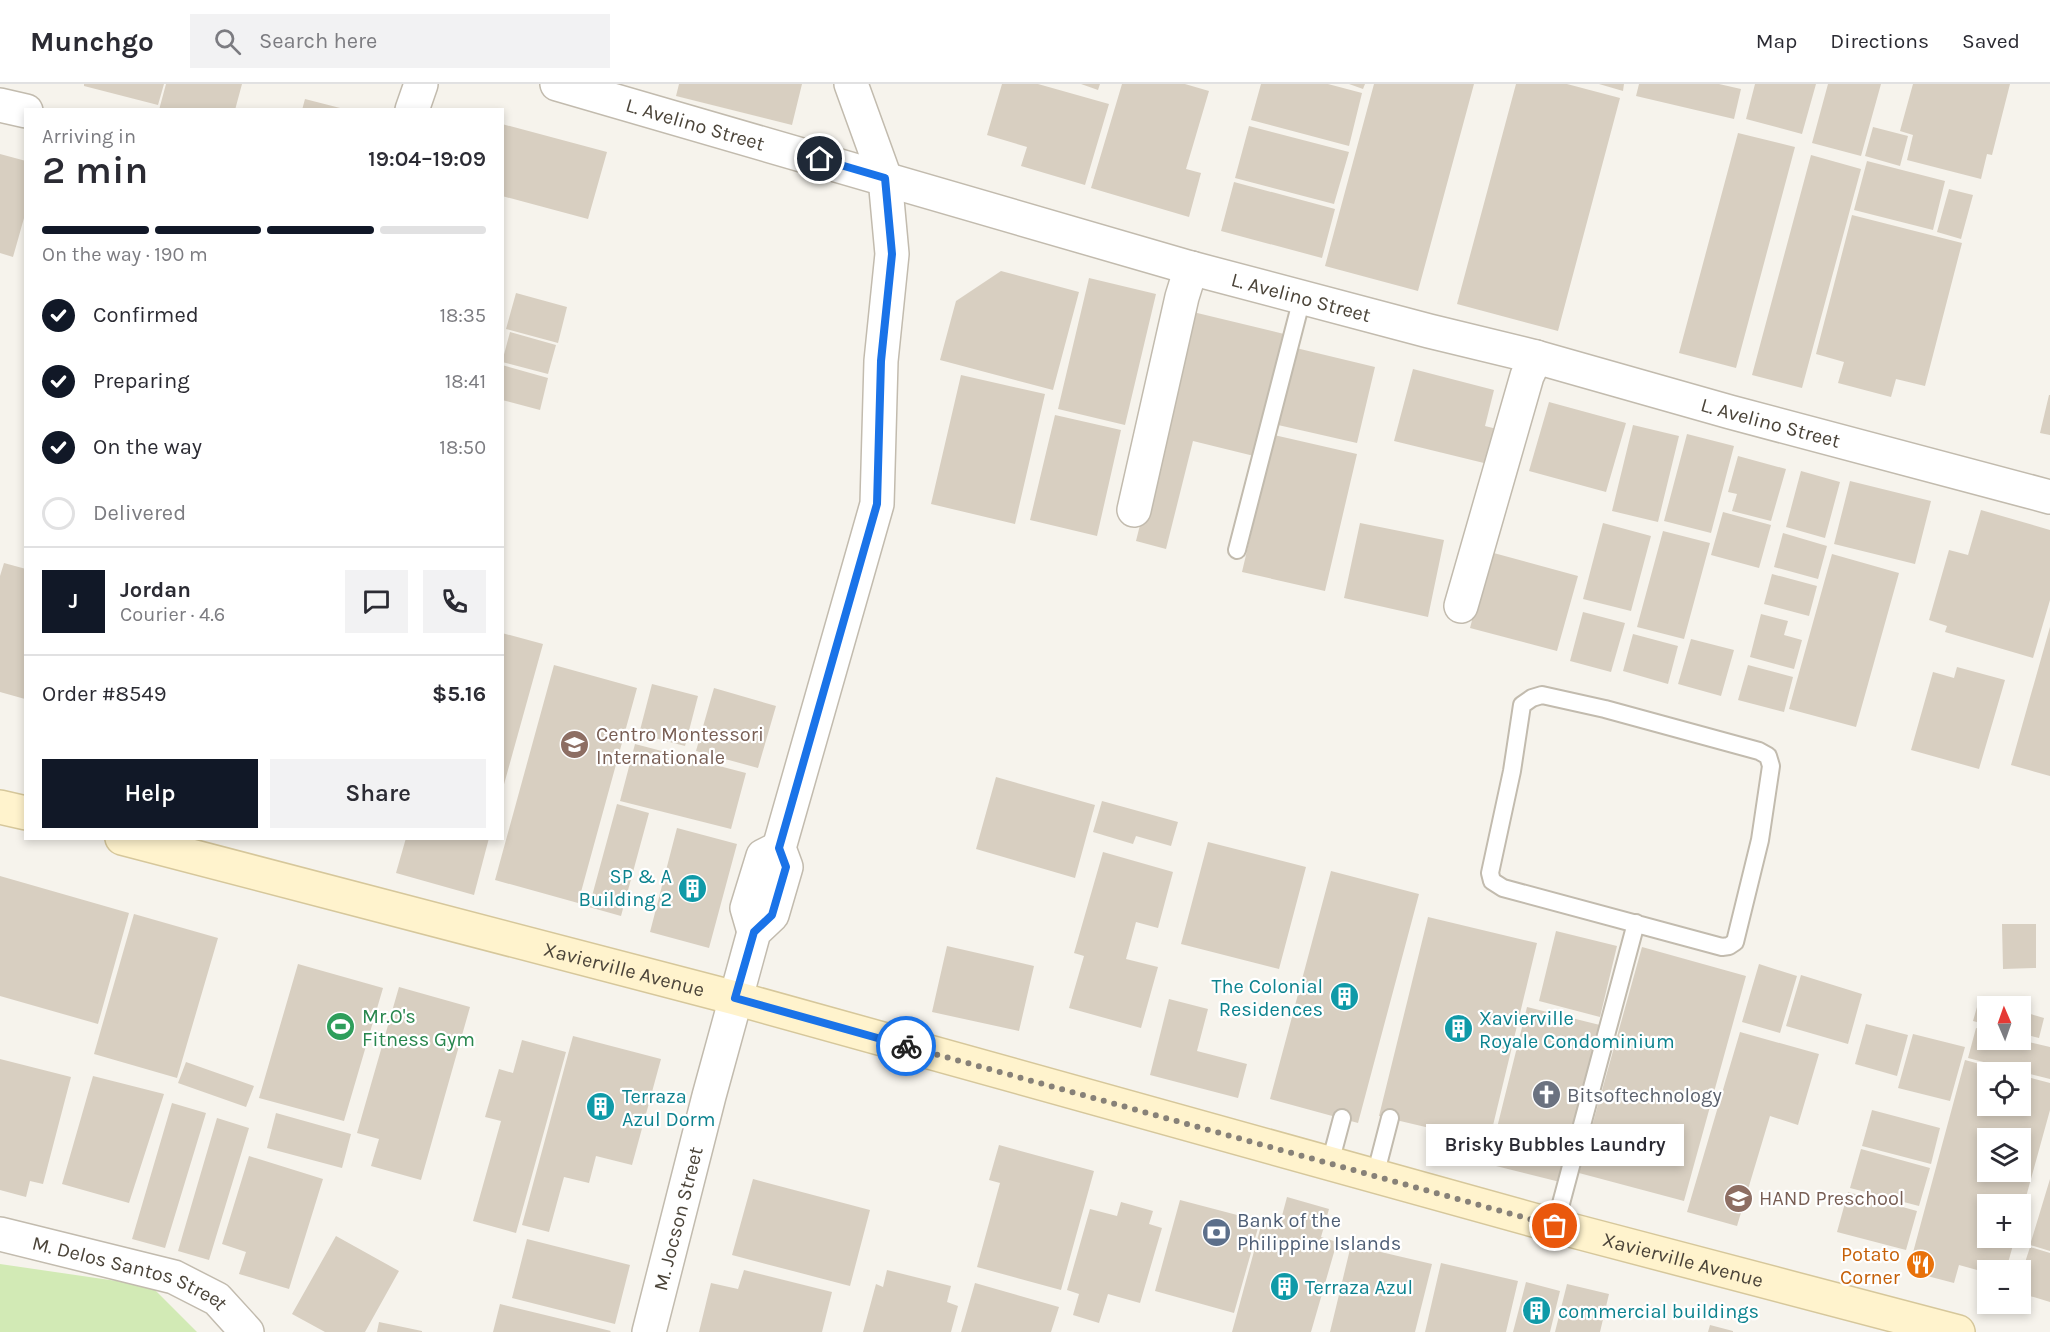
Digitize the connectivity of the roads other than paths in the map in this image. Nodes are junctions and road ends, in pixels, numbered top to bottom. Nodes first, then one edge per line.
1 (421, 84) edge
2 (557, 84) edge
3 (851, 84) edge
4 (0, 105) edge
5 (413, 108) edge
6 (24, 111) edge
7 (885, 178) junction
8 (1191, 268) junction
9 (1302, 298) junction
10 (1536, 357) junction
11 (2050, 497) edge
12 (1134, 510) dead end
13 (1237, 550) dead end
14 (1461, 606) dead end
15 (0, 807) edge
16 (24, 813) edge
17 (130, 840) edge
18 (1636, 923) junction
19 (735, 998) junction
20 (1342, 1118) dead end
21 (1390, 1118) dead end
22 (1330, 1163) junction
23 (1375, 1176) junction
24 (1555, 1226) junction
25 (0, 1234) edge
26 (247, 1332) edge
27 (649, 1332) edge
28 (1958, 1332) edge

1 - 5 street
2 - 7 street, L. Avelino Street
3 - 7 street, M. Jocson Street
4 - 6 street
7 - 8 street, L. Avelino Street
7 - 19 street, M. Jocson Street
8 - 9 street, L. Avelino Street
8 - 12 street
9 - 10 street, L. Avelino Street
9 - 13 lane
10 - 11 street, L. Avelino Street
10 - 14 street
15 - 16 main road
17 - 19 main road, Xavierville Avenue
18 - 18 lane
18 - 24 lane
19 - 22 main road, Xavierville Avenue
19 - 27 street, M. Jocson Street
20 - 22 lane
21 - 23 lane
22 - 23 main road, Xavierville Avenue
23 - 24 main road, Xavierville Avenue
24 - 28 main road, Xavierville Avenue
25 - 26 street, M. Delos Santos Street

